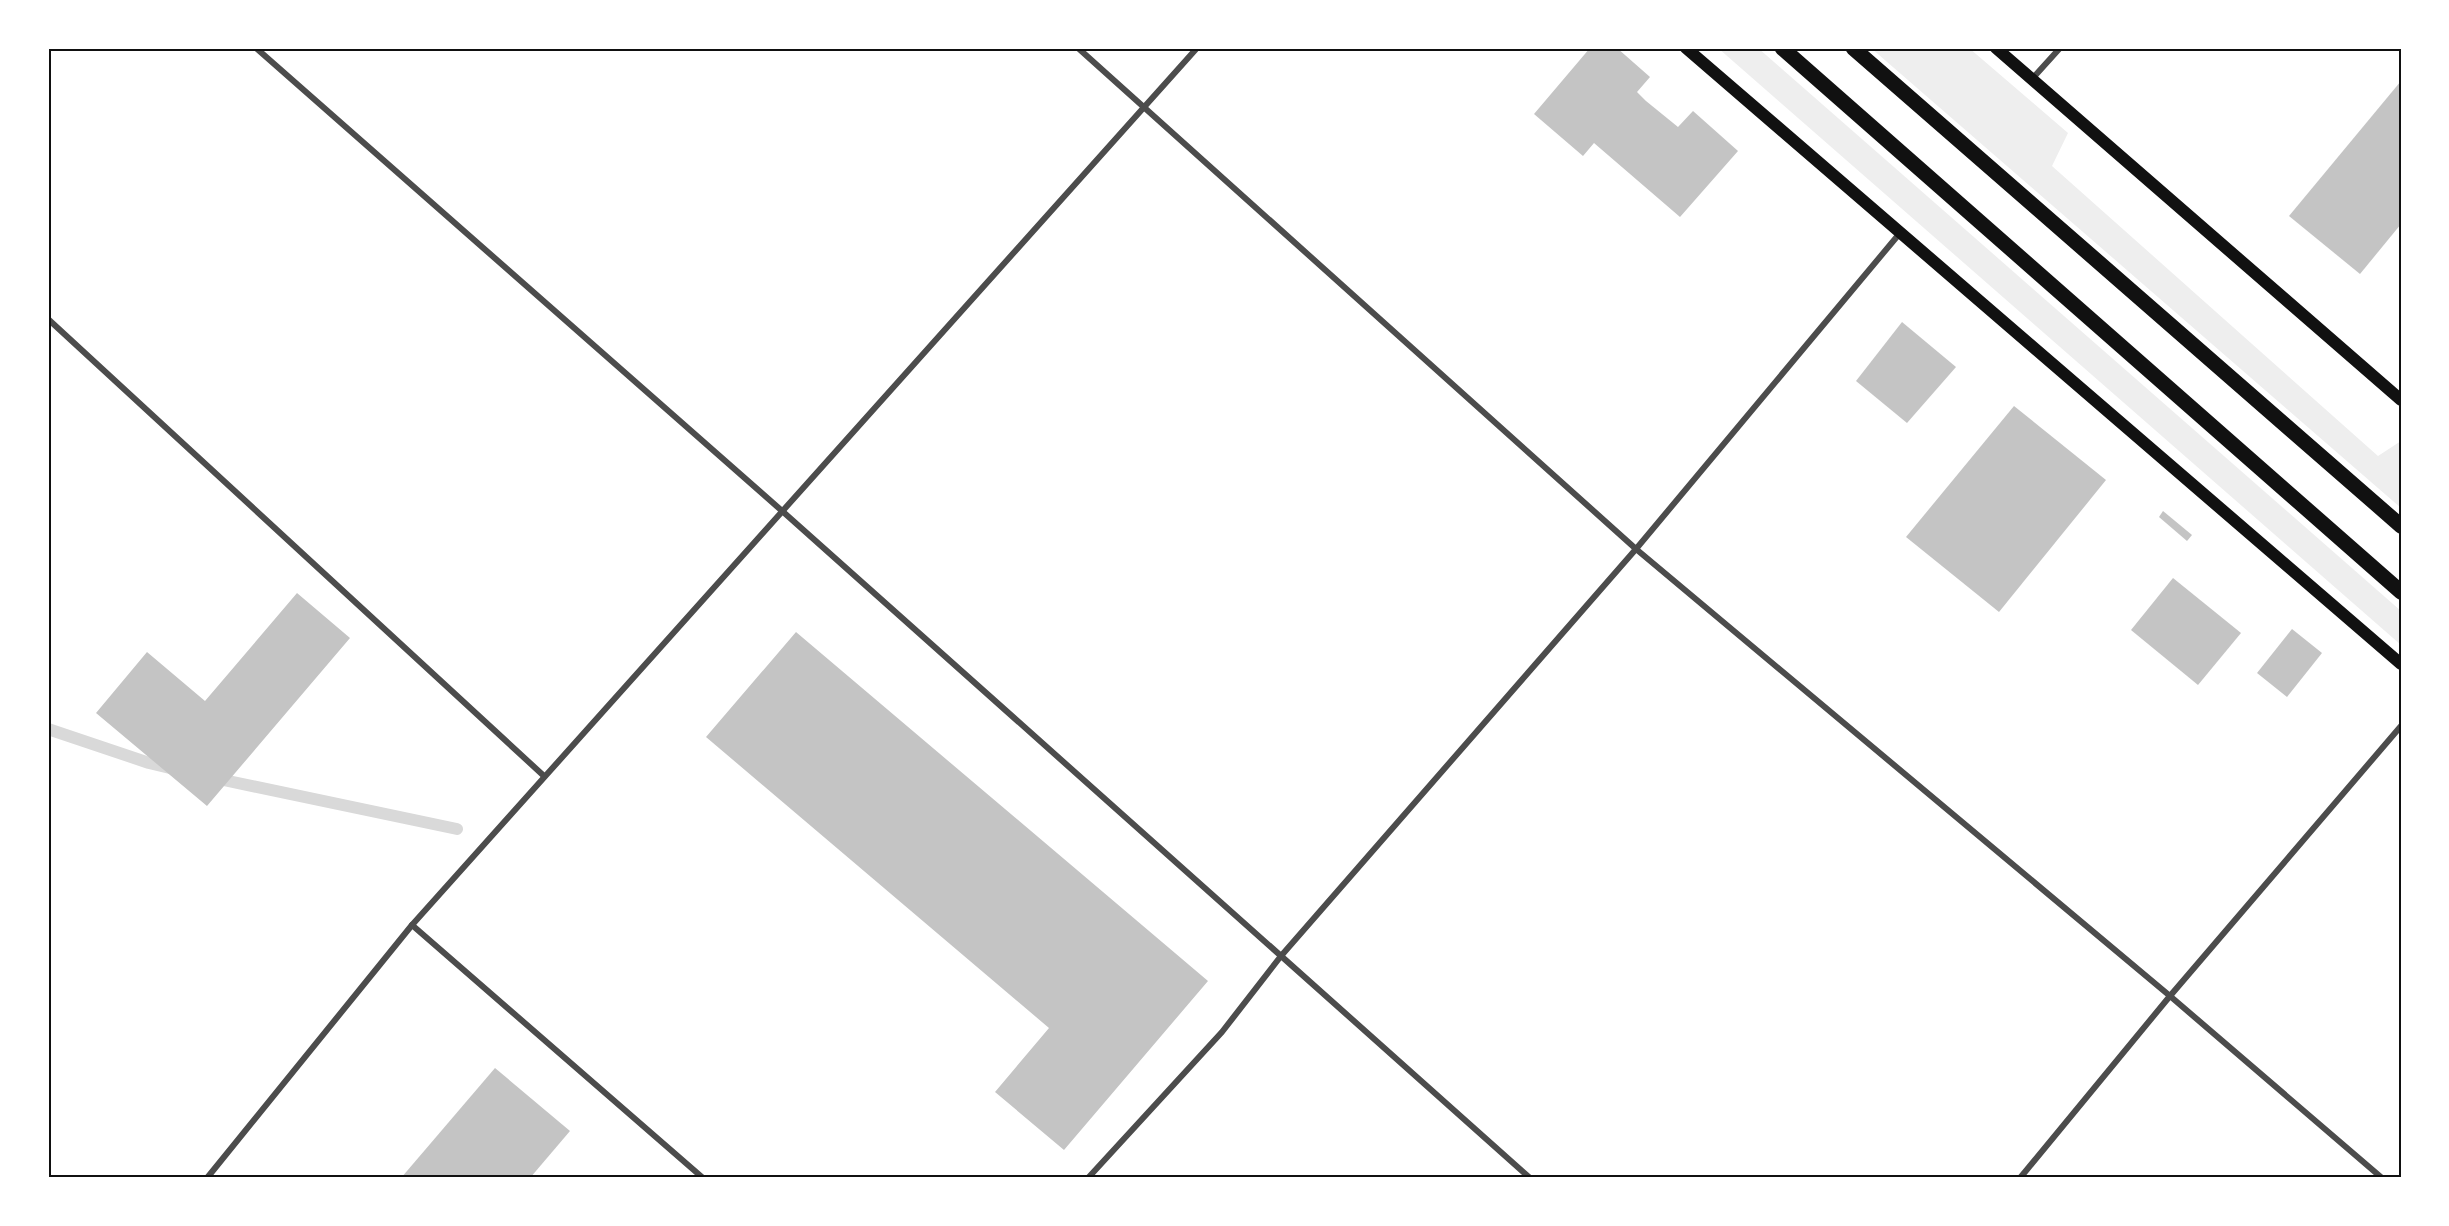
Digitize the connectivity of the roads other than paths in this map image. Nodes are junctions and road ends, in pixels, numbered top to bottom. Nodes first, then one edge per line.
1 (256, 48) edge
2 (1078, 48) edge
3 (1197, 48) edge
4 (1686, 48) edge
5 (1782, 48) edge
6 (1853, 48) edge
7 (1996, 48) edge
8 (2060, 48) edge
9 (2032, 79) junction
10 (1145, 107) junction
11 (1900, 233) junction
12 (48, 320) edge
13 (2401, 400) edge
14 (781, 510) junction
15 (2401, 526) edge
16 (1636, 549) junction
17 (2401, 592) edge
18 (2401, 664) edge
19 (2401, 726) edge
20 (544, 776) junction
21 (412, 925) junction
22 (1281, 956) junction
23 (2170, 996) junction
24 (207, 1178) edge
25 (703, 1178) edge
26 (1088, 1178) edge
27 (1530, 1178) edge
28 (2020, 1178) edge
29 (2382, 1178) edge

1 - 14 street
2 - 10 street
3 - 10 street
4 - 11 main road
5 - 17 main road
6 - 15 main road
7 - 9 main road
8 - 9 street
9 - 13 main road
10 - 14 street
10 - 16 street
11 - 16 street
11 - 18 main road
12 - 20 street
14 - 20 street
14 - 22 street
16 - 22 street
16 - 23 street
19 - 23 street
20 - 21 street
21 - 24 street
21 - 25 street
22 - 26 street
22 - 27 street
23 - 28 street
23 - 29 street

